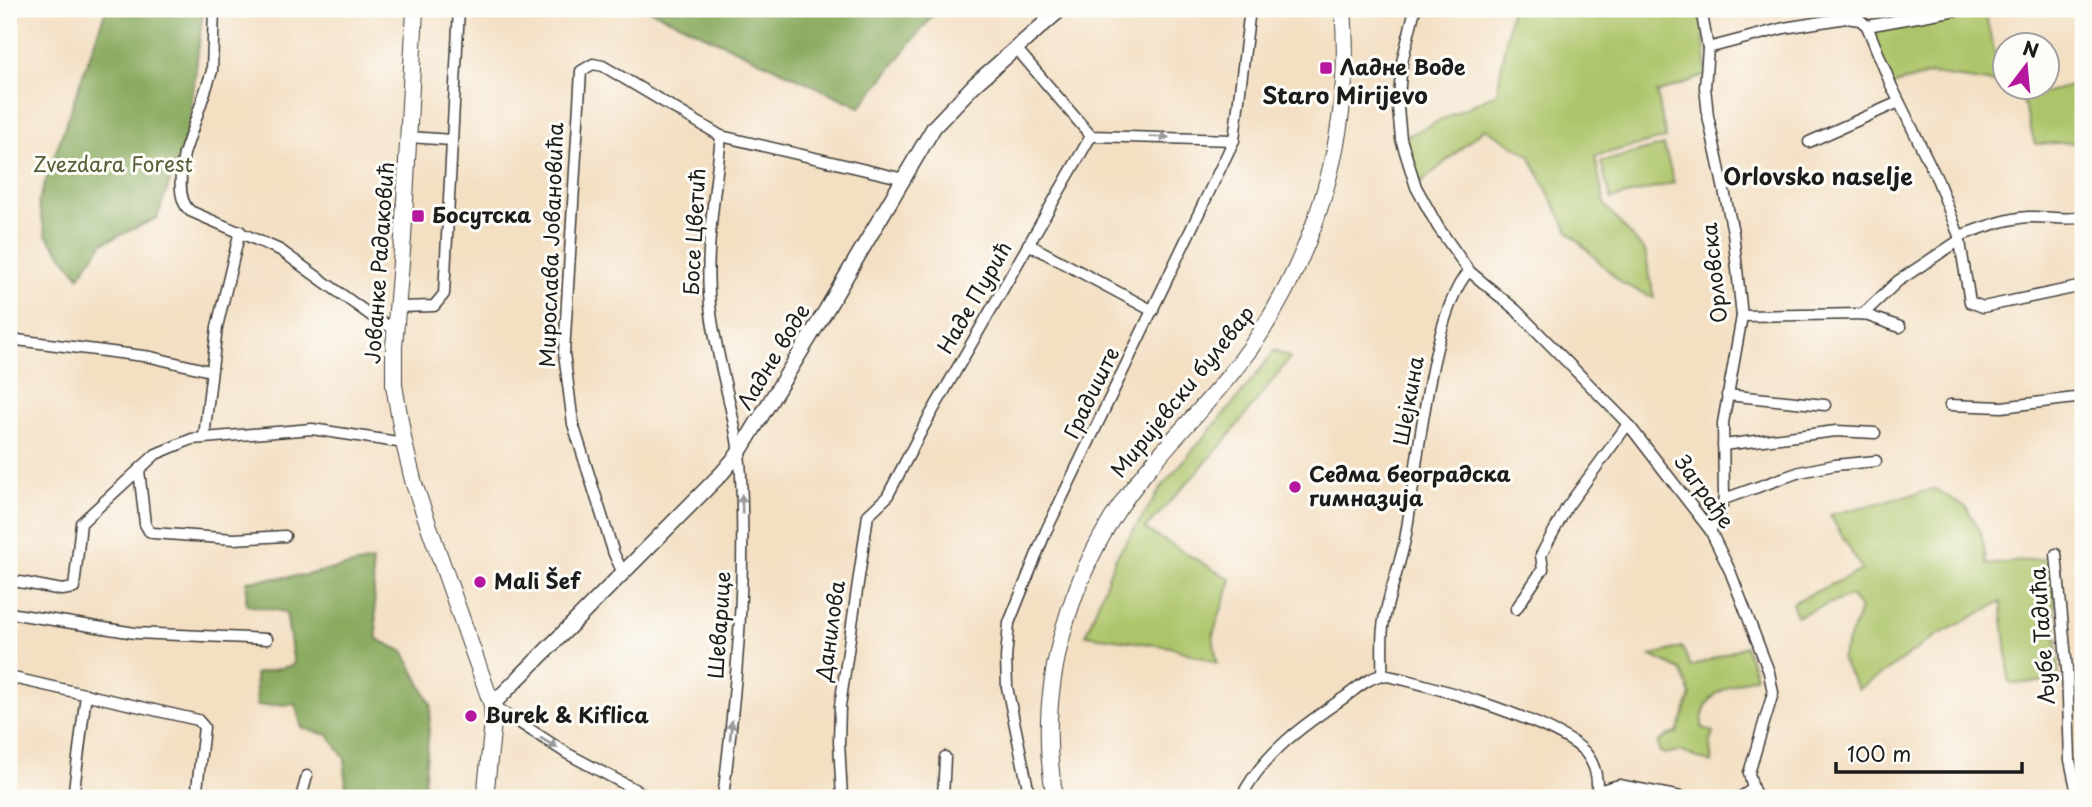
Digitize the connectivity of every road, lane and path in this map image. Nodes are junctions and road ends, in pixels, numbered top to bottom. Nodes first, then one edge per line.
1 (13, 9) edge
2 (214, 9) edge
3 (415, 9) edge
4 (459, 9) edge
5 (1061, 9) edge
6 (1250, 9) edge
7 (1343, 9) edge
8 (1415, 9) edge
9 (1700, 9) edge
10 (1962, 9) edge
11 (1867, 26) junction
12 (9, 33) edge
13 (1015, 47) junction
14 (1708, 48) junction
15 (1899, 102) junction
16 (409, 136) junction
17 (721, 136) junction
18 (1091, 136) junction
19 (452, 140) junction
20 (1234, 140) junction
21 (1809, 142) dead end
22 (904, 178) junction
23 (2083, 216) edge
24 (240, 231) junction
25 (1959, 238) junction
26 (1028, 244) junction
27 (1469, 271) junction
28 (2083, 286) edge
29 (398, 307) junction
30 (1153, 311) junction
31 (1863, 314) junction
32 (1742, 316) junction
33 (1900, 327) dead end
34 (396, 330) junction
35 (9, 339) edge
36 (210, 371) junction
37 (1727, 396) junction
38 (2083, 397) edge
39 (1825, 405) dead end
40 (1950, 405) dead end
41 (1628, 424) junction
42 (1875, 433) dead end
43 (204, 437) junction
44 (404, 443) junction
45 (1723, 445) junction
46 (738, 454) junction
47 (1876, 461) dead end
48 (139, 470) junction
49 (896, 480) joint
50 (1724, 499) junction
51 (1710, 530) junction
52 (285, 536) dead end
53 (2056, 554) dead end
54 (623, 573) junction
55 (9, 580) edge
56 (1516, 609) dead end
57 (9, 613) edge
58 (267, 639) dead end
59 (1382, 675) junction
60 (9, 677) edge
61 (86, 694) junction
62 (492, 705) junction
63 (945, 757) dead end
64 (307, 776) dead end
65 (1756, 794) edge
66 (1597, 795) edge
67 (73, 798) edge
68 (196, 798) edge
69 (301, 798) edge
70 (485, 798) edge
71 (651, 798) edge
72 (723, 798) edge
73 (842, 798) edge
74 (943, 798) edge
75 (1030, 798) edge
76 (1055, 798) edge
77 (1241, 798) edge
78 (1686, 798) edge
79 (1739, 798) edge
80 (2078, 798) edge

1 - 12 street
2 - 24 street
3 - 16 main road, Јованке Радаковић
4 - 19 street
5 - 13 street, Ладне воде
6 - 20 street, Градиште
7 - 76 main road, Миријевски булевар
8 - 27 street
9 - 14 street, Орловска
10 - 11 street
11 - 14 street
11 - 15 street
13 - 18 street
13 - 22 street, Ладне воде
14 - 32 street, Орловска
15 - 21 street
15 - 25 street
16 - 19 street
16 - 29 main road, Јованке Радаковић
17 - 22 street
17 - 46 street, Босе Цветић
17 - 54 street, Мирослава Јовановића
18 -> 20 street
18 - 26 street, Наде Пурић
19 - 29 street
20 - 30 street, Градиште
22 - 46 street, Ладне воде
23 - 25 street
24 - 34 street
24 - 36 street
25 - 28 street
25 - 31 street
26 - 30 street
26 - 49 street, Наде Пурић
27 - 41 street, Заграђе
27 - 59 street, Шејкина
29 - 34 main road, Јованке Радаковић
30 - 75 street, Градиште
31 - 32 street
31 - 33 street
32 - 37 street, Орловска
34 - 44 main road, Јованке Радаковић
35 - 36 street
36 - 43 street
37 - 39 street
37 - 45 street, Орловска
38 - 40 street
41 - 51 street, Заграђе
41 - 56 street
42 - 45 street
43 - 44 street
43 - 48 street
44 - 62 main road, Јованке Радаковић
45 - 50 street, Орловска
46 - 54 street, Ладне воде
72 -> 46 street, Шеварице
47 - 50 street
48 - 52 street
48 - 55 street
49 - 73 street, Данилова
50 - 51 street, Орловска
51 - 65 street, Заграђе
53 - 80 street, Љубе Тадића
54 - 62 street, Ладне воде
57 - 58 street
59 - 66 street
59 - 77 street
60 - 61 street
61 - 67 street
61 - 68 street
62 - 70 main road, Јованке Радаковић
62 -> 71 street
63 - 74 street
64 - 69 street
65 - 79 street
66 - 78 street

